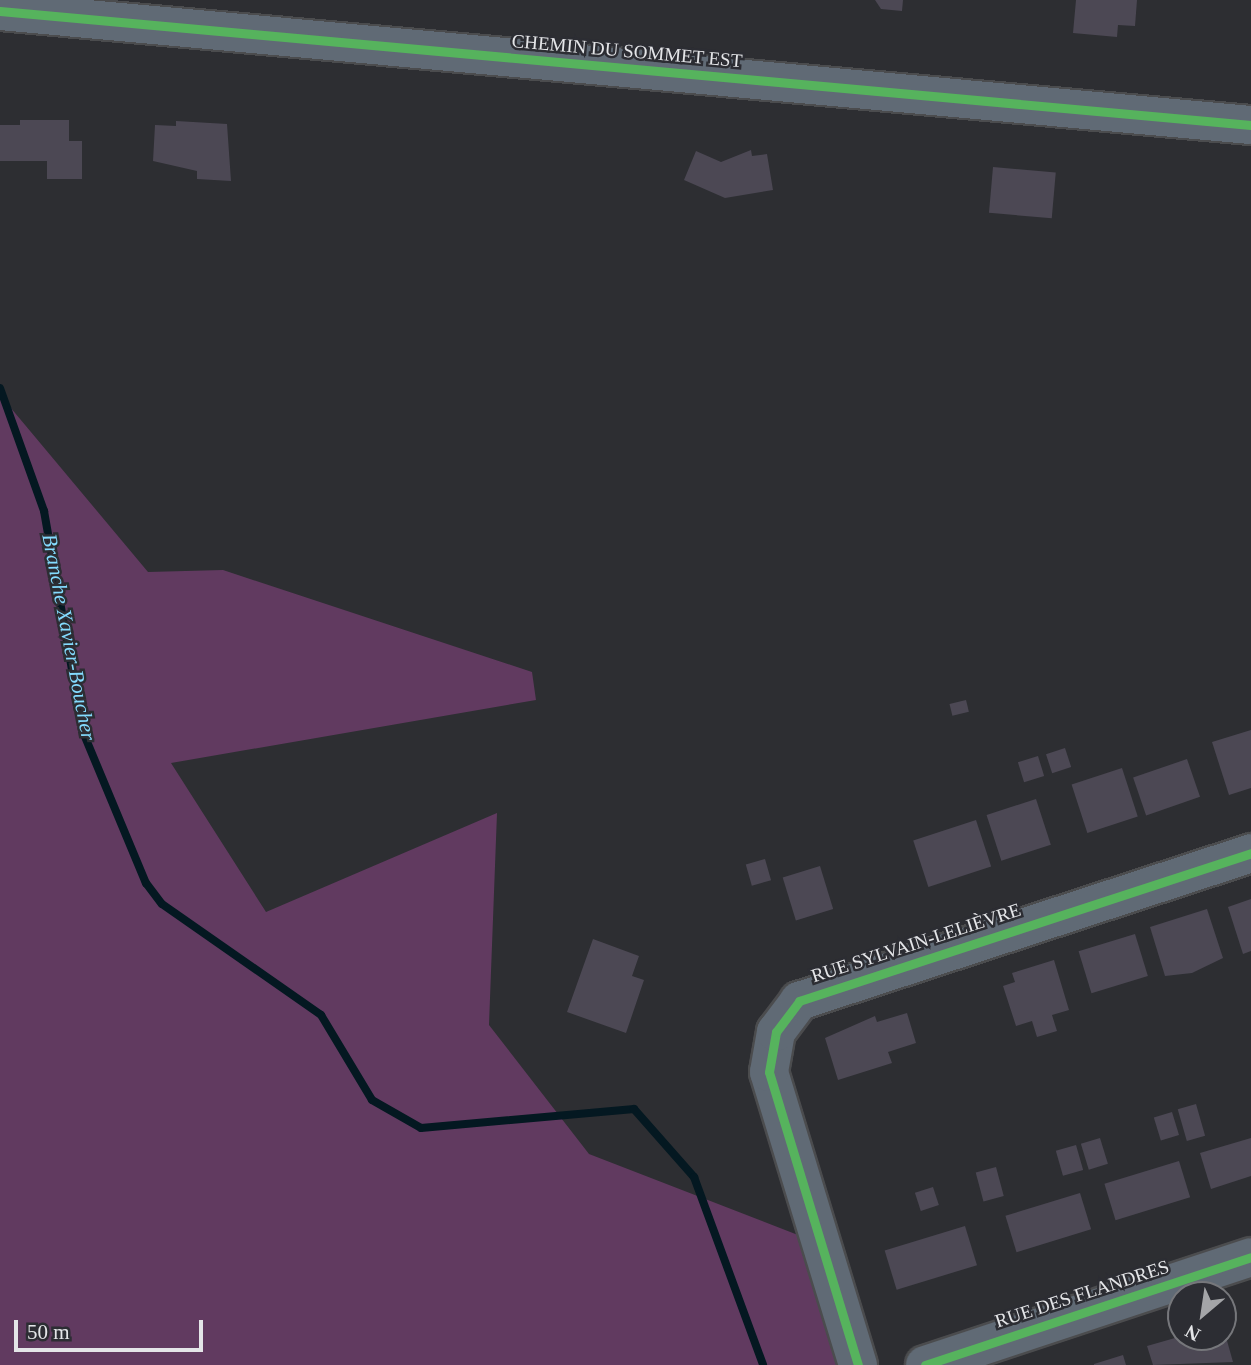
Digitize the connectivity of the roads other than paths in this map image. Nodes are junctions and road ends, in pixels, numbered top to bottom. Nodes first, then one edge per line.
1 (0, 11) edge
2 (1251, 125) edge
3 (1251, 853) edge
4 (1251, 1257) edge
5 (858, 1365) edge
6 (925, 1365) edge

1 - 2 street, CHEMIN DU SOMMET EST
3 - 5 street, RUE SYLVAIN-LELIÈVRE
4 - 6 street, RUE DES FLANDRES

